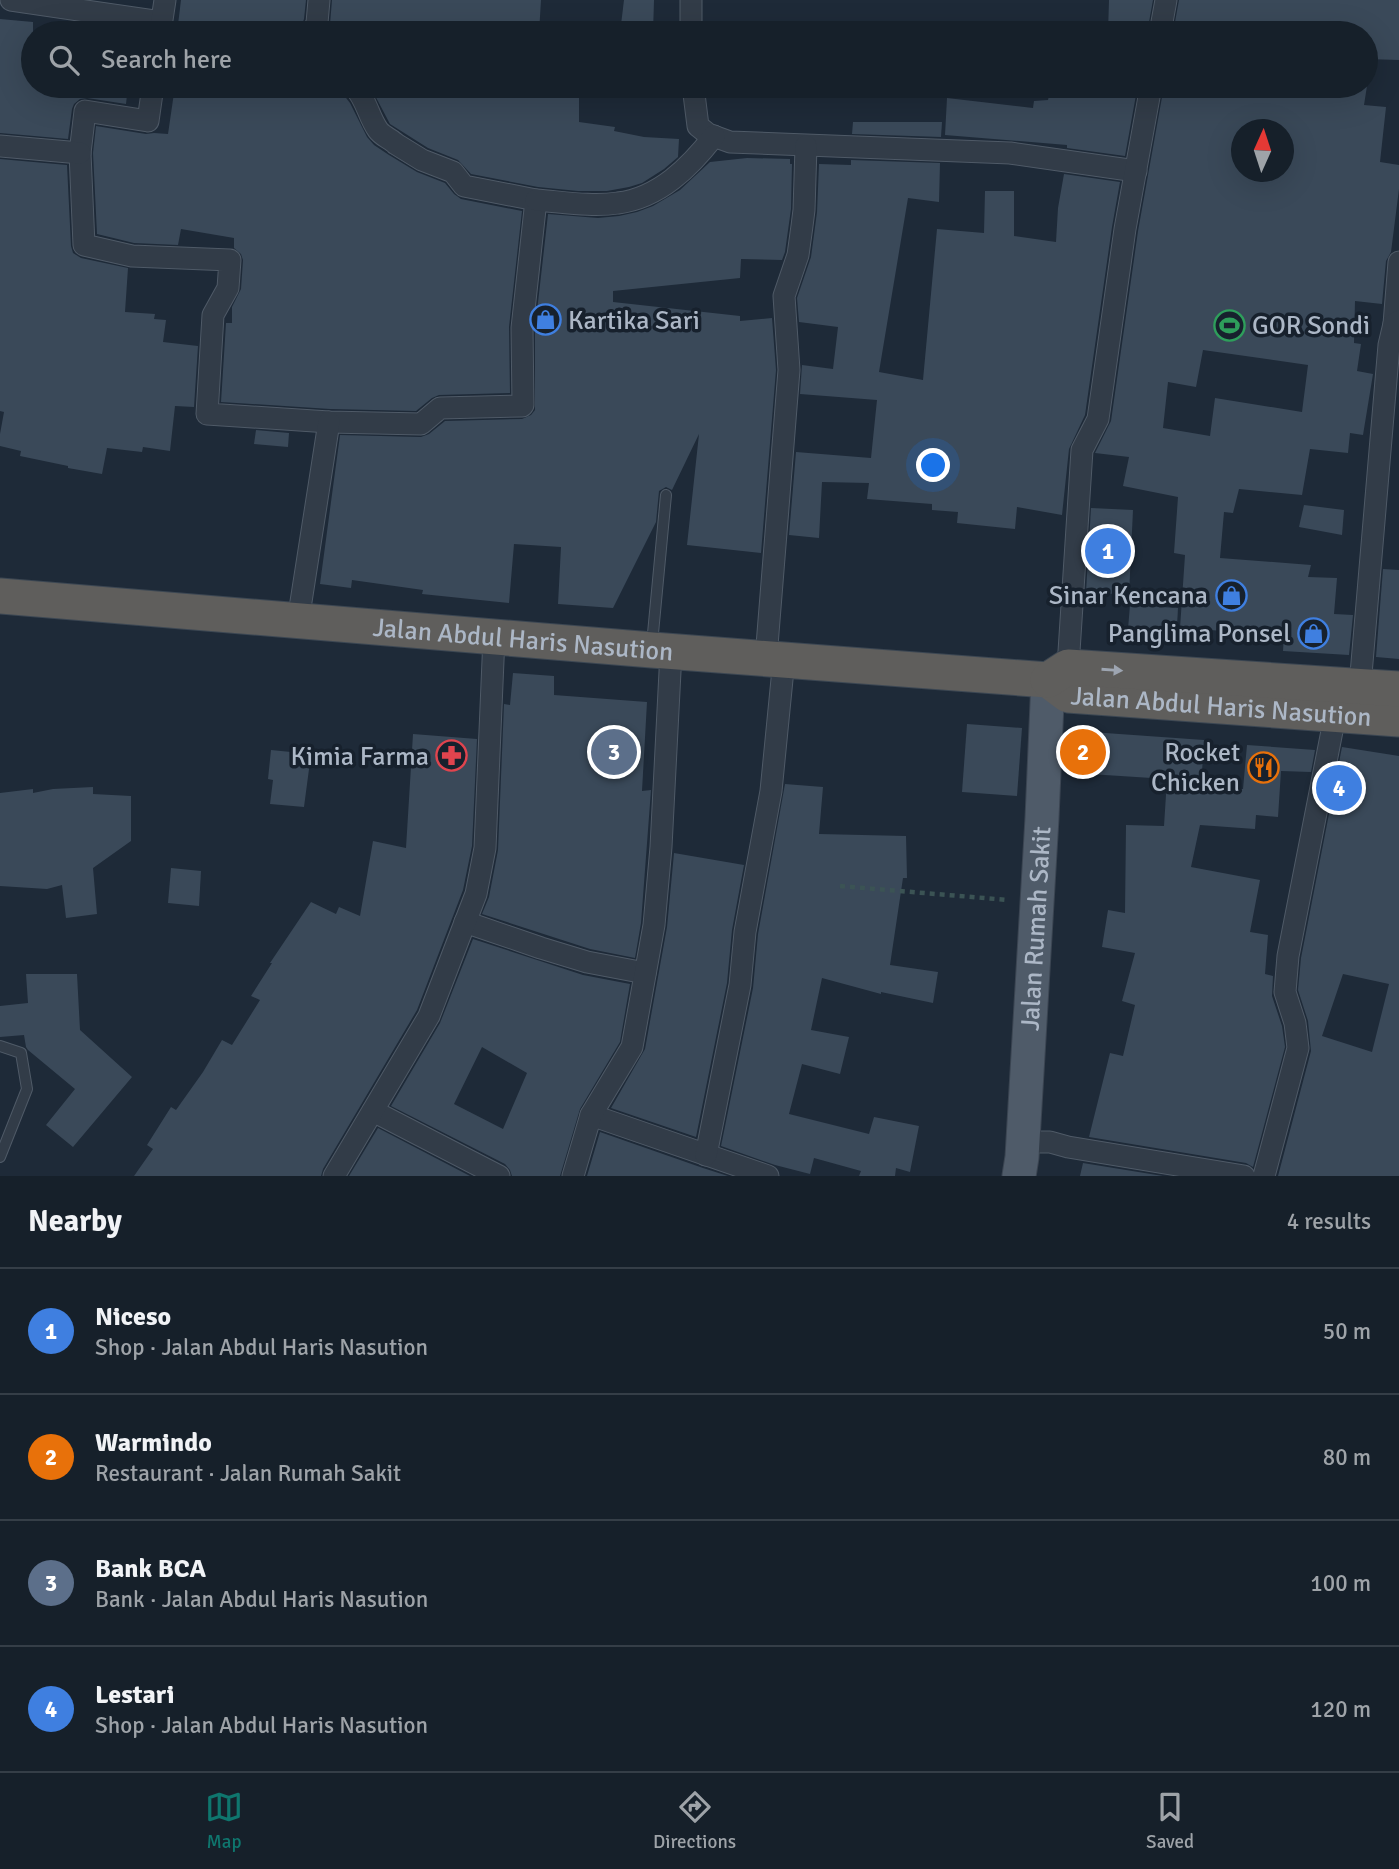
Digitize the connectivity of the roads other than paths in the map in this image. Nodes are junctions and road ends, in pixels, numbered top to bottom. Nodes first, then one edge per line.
1 (11, 0) edge
2 (165, 0) edge
3 (319, 0) edge
4 (691, 0) edge
5 (1166, 0) edge
6 (128, 21) edge
7 (162, 21) edge
8 (317, 21) edge
9 (691, 21) edge
10 (1162, 21) edge
11 (151, 98) edge
12 (364, 98) edge
13 (694, 98) edge
14 (1149, 98) edge
15 (714, 136) junction
16 (0, 146) edge
17 (806, 146) junction
18 (79, 153) junction
19 (1136, 171) junction
20 (536, 200) junction
21 (1399, 262) edge
22 (1396, 322) edge
23 (329, 422) junction
24 (666, 495) dead end
25 (0, 596) edge
26 (298, 621) junction
27 (494, 637) junction
28 (661, 651) junction
29 (775, 658) junction
30 (1058, 673) junction
31 (1360, 685) junction
32 (1399, 689) edge
33 (1333, 714) junction
34 (1399, 719) edge
35 (465, 922) junction
36 (645, 973) junction
37 (0, 1046) edge
38 (373, 1111) junction
39 (591, 1115) junction
40 (1023, 1142) junction
41 (706, 1155) junction
42 (0, 1157) edge
43 (334, 1176) edge
44 (499, 1176) edge
45 (573, 1176) edge
46 (768, 1176) edge
47 (1018, 1176) edge
48 (1244, 1176) edge
49 (1265, 1176) edge

1 - 6 street
2 - 7 street
3 - 8 street
4 - 9 street
5 - 10 street
11 - 18 street
12 - 20 street
13 - 15 street
14 - 19 street
15 - 17 street
15 - 20 street
16 - 18 street
17 - 19 street
17 - 29 street
18 - 23 street
19 - 30 street
20 - 23 street
21 - 22 street
22 - 31 street
23 - 26 street
24 - 28 lane
25 - 26 highway, Jalan Abdul Haris Nasution
26 - 27 highway, Jalan Abdul Haris Nasution
27 - 28 highway, Jalan Abdul Haris Nasution
27 - 35 street
28 - 29 highway, Jalan Abdul Haris Nasution
28 - 36 street
29 - 30 highway, Jalan Abdul Haris Nasution
29 - 41 street
30 -> 31 highway, Jalan Abdul Haris Nasution
30 - 33 highway, Jalan Abdul Haris Nasution
30 - 40 main road, Jalan Rumah Sakit
31 - 32 highway, Jalan Abdul Haris Nasution
33 - 34 highway, Jalan Abdul Haris Nasution
33 - 49 street
35 - 36 street
35 - 38 street
36 - 39 street
37 - 42 lane
38 - 43 street
38 - 44 street
39 - 41 street
39 - 45 street
40 - 47 main road, Jalan Rumah Sakit
40 - 48 street
41 - 46 street

